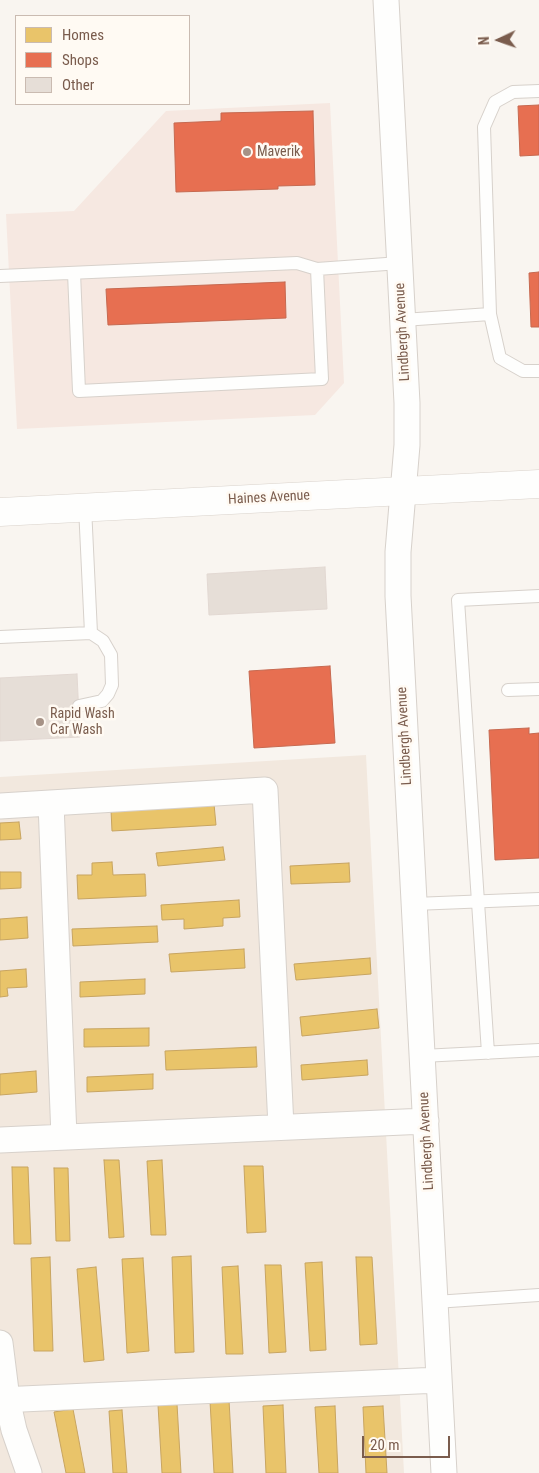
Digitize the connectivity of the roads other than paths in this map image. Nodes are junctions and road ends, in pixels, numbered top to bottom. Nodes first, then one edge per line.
1 (386, 0) edge
2 (539, 91) edge
3 (400, 263) junction
4 (317, 269) junction
5 (74, 273) junction
6 (0, 276) edge
7 (490, 314) junction
8 (403, 320) junction
9 (539, 371) edge
10 (539, 484) edge
11 (404, 491) junction
12 (85, 508) junction
13 (0, 512) edge
14 (539, 596) edge
15 (91, 633) junction
16 (0, 637) edge
17 (539, 688) edge
18 (508, 690) dead end
19 (79, 706) dead end
20 (51, 803) junction
21 (0, 806) edge
22 (539, 899) edge
23 (478, 901) junction
24 (414, 904) junction
25 (539, 1050) edge
26 (488, 1052) junction
27 (422, 1056) junction
28 (426, 1121) junction
29 (281, 1127) junction
30 (64, 1137) junction
31 (0, 1140) edge
32 (539, 1295) edge
33 (435, 1302) junction
34 (0, 1343) edge
35 (439, 1380) junction
36 (3, 1400) edge
37 (29, 1473) edge
38 (444, 1473) edge

1 - 3 street, Lindbergh Avenue
2 - 7 lane
3 - 4 lane
3 - 8 street, Lindbergh Avenue
4 - 5 lane
4 - 5 lane
5 - 6 lane
7 - 8 lane
7 - 9 lane
8 - 11 street, Lindbergh Avenue
10 - 11 main road, Haines Avenue
11 - 12 main road, Haines Avenue
11 - 24 street, Lindbergh Avenue
12 - 13 main road, Haines Avenue
12 - 15 lane
14 - 23 lane
15 - 16 lane
15 - 19 lane
17 - 18 lane
20 - 21 street
20 - 29 street
20 - 30 street
22 - 23 lane
23 - 24 lane
23 - 26 lane
24 - 27 street, Lindbergh Avenue
25 - 26 lane
26 - 27 lane
27 - 28 street, Lindbergh Avenue
28 - 29 street
28 - 33 street, Lindbergh Avenue
29 - 30 street
30 - 31 street
32 - 33 lane
33 - 35 street, Lindbergh Avenue
34 - 36 street
35 - 36 street
35 - 38 street, Lindbergh Avenue
36 - 37 street

